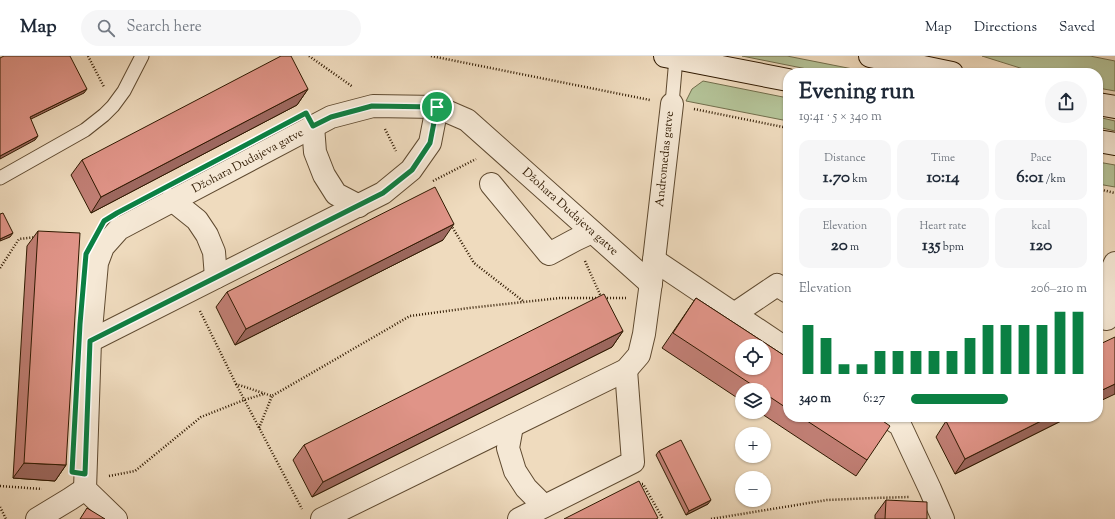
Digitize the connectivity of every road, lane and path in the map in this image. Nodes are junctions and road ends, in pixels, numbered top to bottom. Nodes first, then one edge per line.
1 (88, 56) edge
2 (142, 56) edge
3 (313, 56) edge
4 (431, 56) edge
5 (870, 56) edge
6 (672, 57) edge
7 (316, 61) dead end
8 (941, 66) edge
9 (783, 79) edge
10 (672, 104) junction
11 (1103, 105) edge
12 (112, 106) junction
13 (437, 107) junction
14 (1115, 107) edge
15 (313, 126) junction
16 (783, 127) edge
17 (1103, 142) edge
18 (1115, 144) edge
19 (0, 178) edge
20 (491, 184) dead end
21 (1103, 191) edge
22 (1115, 193) edge
23 (172, 200) junction
24 (358, 206) junction
25 (583, 236) junction
26 (40, 237) edge
27 (654, 260) junction
28 (1115, 263) edge
29 (0, 268) edge
30 (216, 277) junction
31 (651, 284) junction
32 (783, 289) edge
33 (602, 298) junction
34 (628, 298) dead end
35 (604, 305) edge
36 (199, 309) dead end
37 (734, 314) junction
38 (1107, 319) edge
39 (90, 341) junction
40 (783, 347) edge
41 (626, 370) junction
42 (236, 384) junction
43 (265, 393) junction
44 (272, 396) junction
45 (244, 400) junction
46 (902, 422) edge
47 (512, 426) junction
48 (260, 428) junction
49 (0, 486) edge
50 (80, 487) junction
51 (934, 497) junction
52 (544, 506) junction
53 (0, 507) edge
54 (302, 509) dead end
55 (354, 513) edge
56 (6, 519) edge
57 (36, 519) edge
58 (116, 519) edge
59 (322, 519) edge
60 (519, 519) edge
61 (711, 519) edge
62 (943, 519) edge

1 - 12 path
2 - 12 lane
3 - 7 path
4 - 10 path
5 - 8 street
6 - 9 street
6 - 10 lane, Andromedas gatve
10 - 16 path
10 - 27 street, Andromedas gatve
11 - 14 street
12 - 19 lane
13 - 15 street, Džohara Dudajeva gatve
13 - 24 street
13 - 25 street, Džohara Dudajeva gatve
15 - 23 street, Džohara Dudajeva gatve
15 - 24 street
17 - 18 street
20 - 25 street
21 - 22 path
23 - 30 street
23 - 39 street, Džohara Dudajeva gatve
24 - 30 street
25 - 31 street, Džohara Dudajeva gatve
25 - 33 path
26 - 29 path
27 - 31 street, Andromedas gatve
27 - 37 street
28 - 38 street
30 - 39 street
31 - 41 street, Andromedas gatve
32 - 37 street
33 - 34 path
33 - 35 path
33 - 44 path
36 - 42 path
37 - 40 street
39 - 50 street, Džohara Dudajeva gatve
41 - 47 street
41 - 52 street
42 - 43 path
42 - 45 path
43 - 44 path
43 - 45 path
44 - 48 path
45 - 48 path
45 - 50 path
46 - 51 street
47 - 52 street
47 - 55 street
48 - 54 path
49 - 50 path
50 - 57 street
50 - 58 street
51 - 61 path
51 - 62 street
52 - 60 street
53 - 56 path
55 - 59 street

